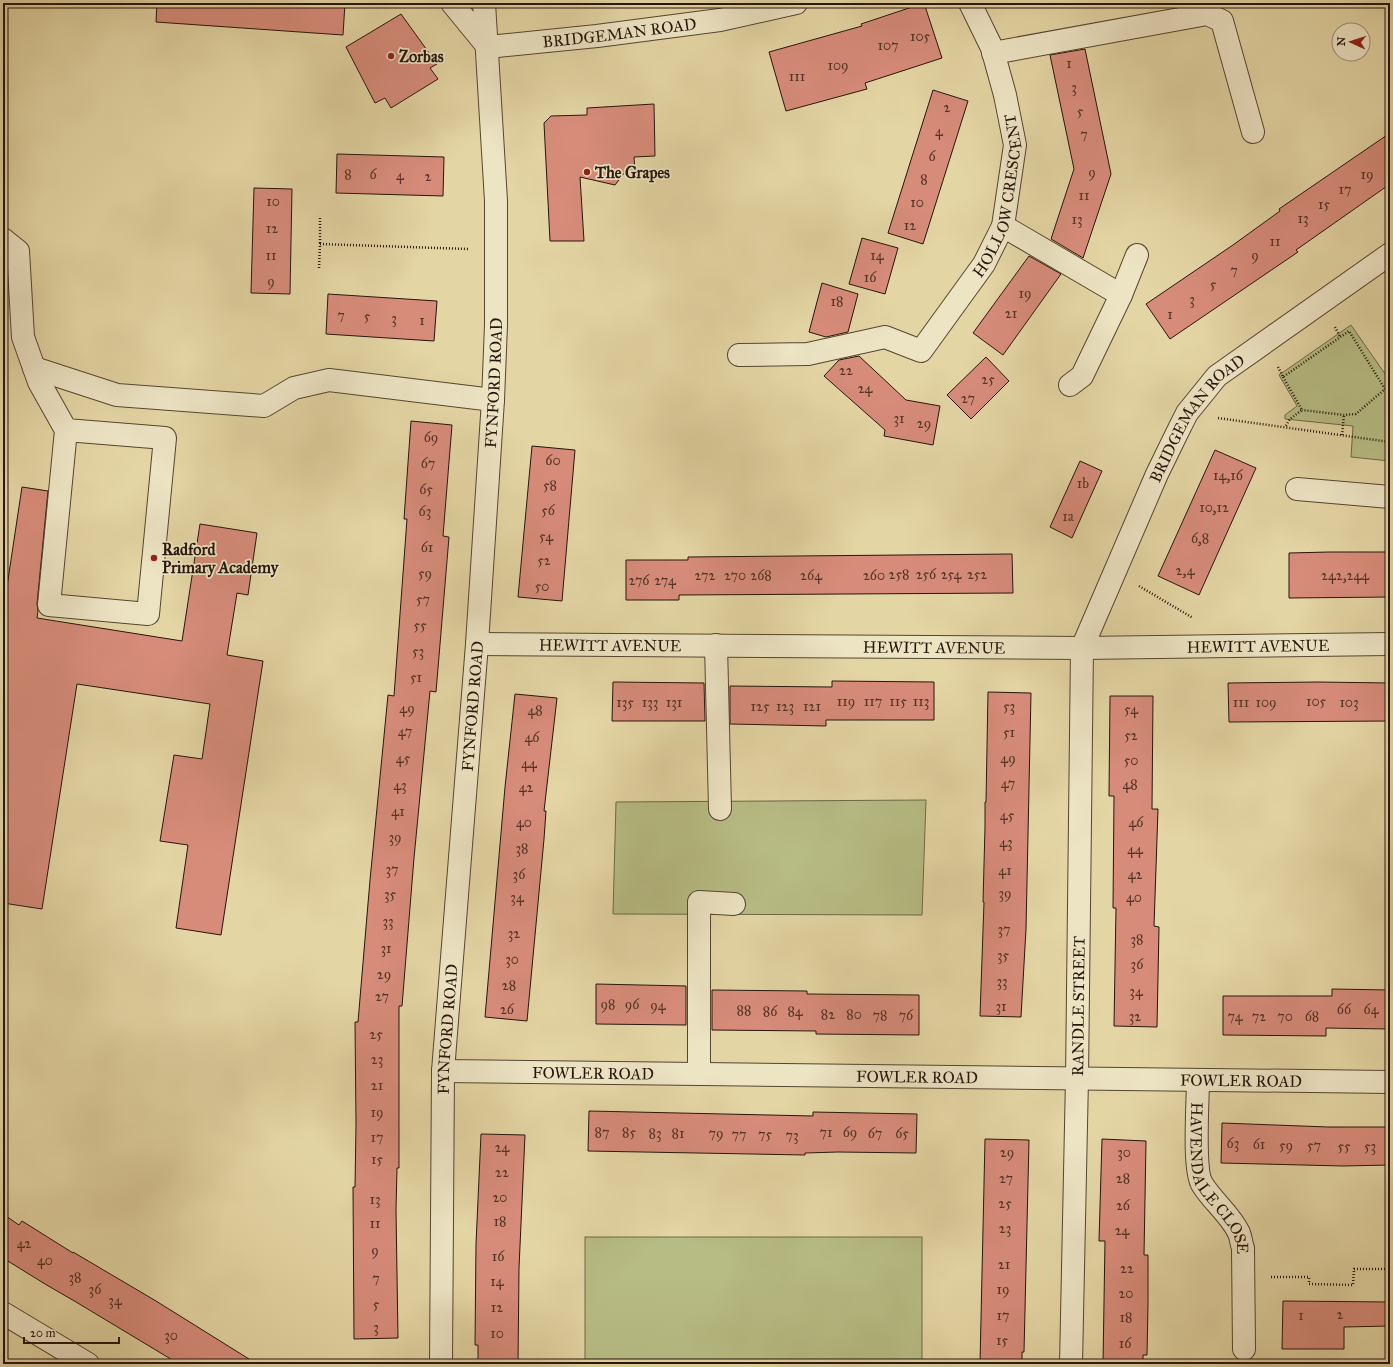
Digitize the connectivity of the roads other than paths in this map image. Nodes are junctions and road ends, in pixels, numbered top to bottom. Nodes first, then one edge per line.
1 (452, 3) edge
2 (484, 3) edge
3 (796, 3) edge
4 (970, 3) edge
5 (488, 48) junction
6 (993, 53) junction
7 (1253, 132) dead end
8 (1003, 226) junction
9 (3, 239) edge
10 (1390, 254) edge
11 (1137, 255) dead end
12 (1121, 295) junction
13 (740, 355) dead end
14 (34, 368) junction
15 (1070, 385) dead end
16 (493, 400) junction
17 (66, 430) junction
18 (1297, 489) dead end
19 (1390, 497) edge
20 (477, 644) junction
21 (1390, 644) edge
22 (716, 645) junction
23 (1082, 648) junction
24 (720, 809) dead end
25 (734, 904) dead end
26 (443, 1071) junction
27 (699, 1074) junction
28 (1077, 1078) junction
29 (1198, 1080) junction
30 (1390, 1082) edge
31 (3, 1313) edge
32 (1244, 1349) dead end
33 (88, 1364) edge
34 (441, 1364) edge
35 (1071, 1364) edge

1 - 5 street
2 - 5 street, FYNFORD ROAD
3 - 5 street, BRIDGEMAN ROAD
4 - 6 street, HOLLOW CRESCENT
5 - 16 street, FYNFORD ROAD
6 - 7 street
6 - 8 street, HOLLOW CRESCENT
8 - 12 street
8 - 13 street, HOLLOW CRESCENT
9 - 14 street
10 - 23 street, BRIDGEMAN ROAD
11 - 12 street
12 - 15 street
14 - 16 street
14 - 17 street
16 - 20 street, FYNFORD ROAD
17 - 17 street
18 - 19 street
20 - 22 street, HEWITT AVENUE
20 - 26 street, FYNFORD ROAD
21 - 23 street, HEWITT AVENUE
22 - 23 street, HEWITT AVENUE
22 - 24 street
23 - 28 street, RANDLE STREET
25 - 27 street
26 - 27 street, FOWLER ROAD
26 - 34 street, FYNFORD ROAD
27 - 28 street, FOWLER ROAD
28 - 29 street, FOWLER ROAD
28 - 35 street, RANDLE STREET
29 - 30 street, FOWLER ROAD
29 - 32 street, HAVENDALE CLOSE
31 - 33 street

